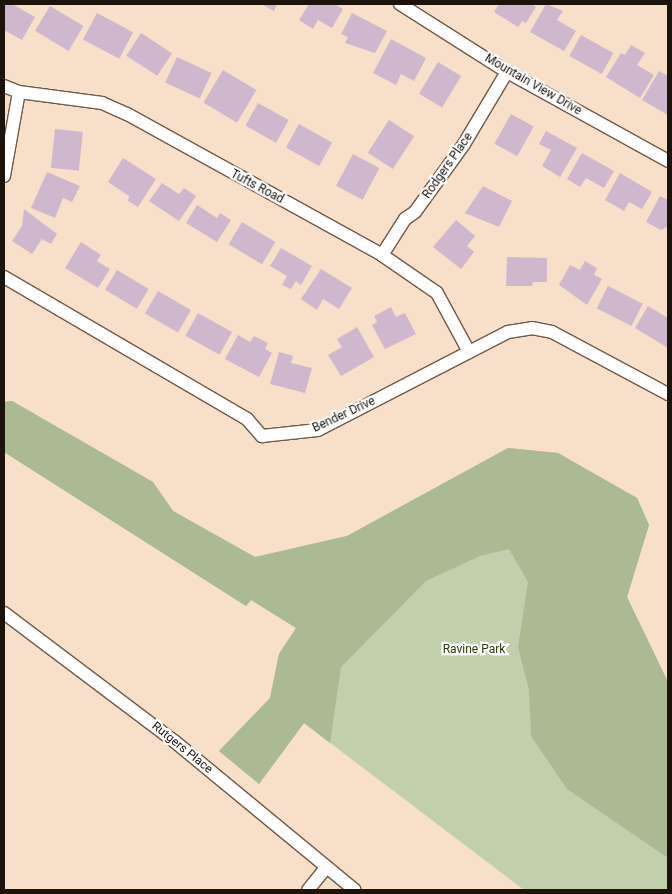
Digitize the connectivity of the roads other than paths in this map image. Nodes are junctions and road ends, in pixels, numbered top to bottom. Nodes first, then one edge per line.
1 (400, 4) edge
2 (507, 72) junction
3 (4, 86) edge
4 (19, 92) junction
5 (668, 161) edge
6 (4, 176) edge
7 (382, 255) junction
8 (4, 277) edge
9 (469, 352) junction
10 (668, 394) edge
11 (4, 613) edge
12 (326, 868) junction
13 (308, 890) edge
14 (355, 890) edge

1 - 2 street, Mountain View Drive
2 - 5 street, Mountain View Drive
2 - 7 street, Rodgers Place
3 - 4 street, Tufts Road
4 - 6 street
4 - 7 street, Tufts Road
7 - 9 street, Tufts Road
8 - 9 street, Bender Drive
9 - 10 street, Bender Drive
11 - 12 street, Rutgers Place
12 - 13 street
12 - 14 street, Rutgers Place

